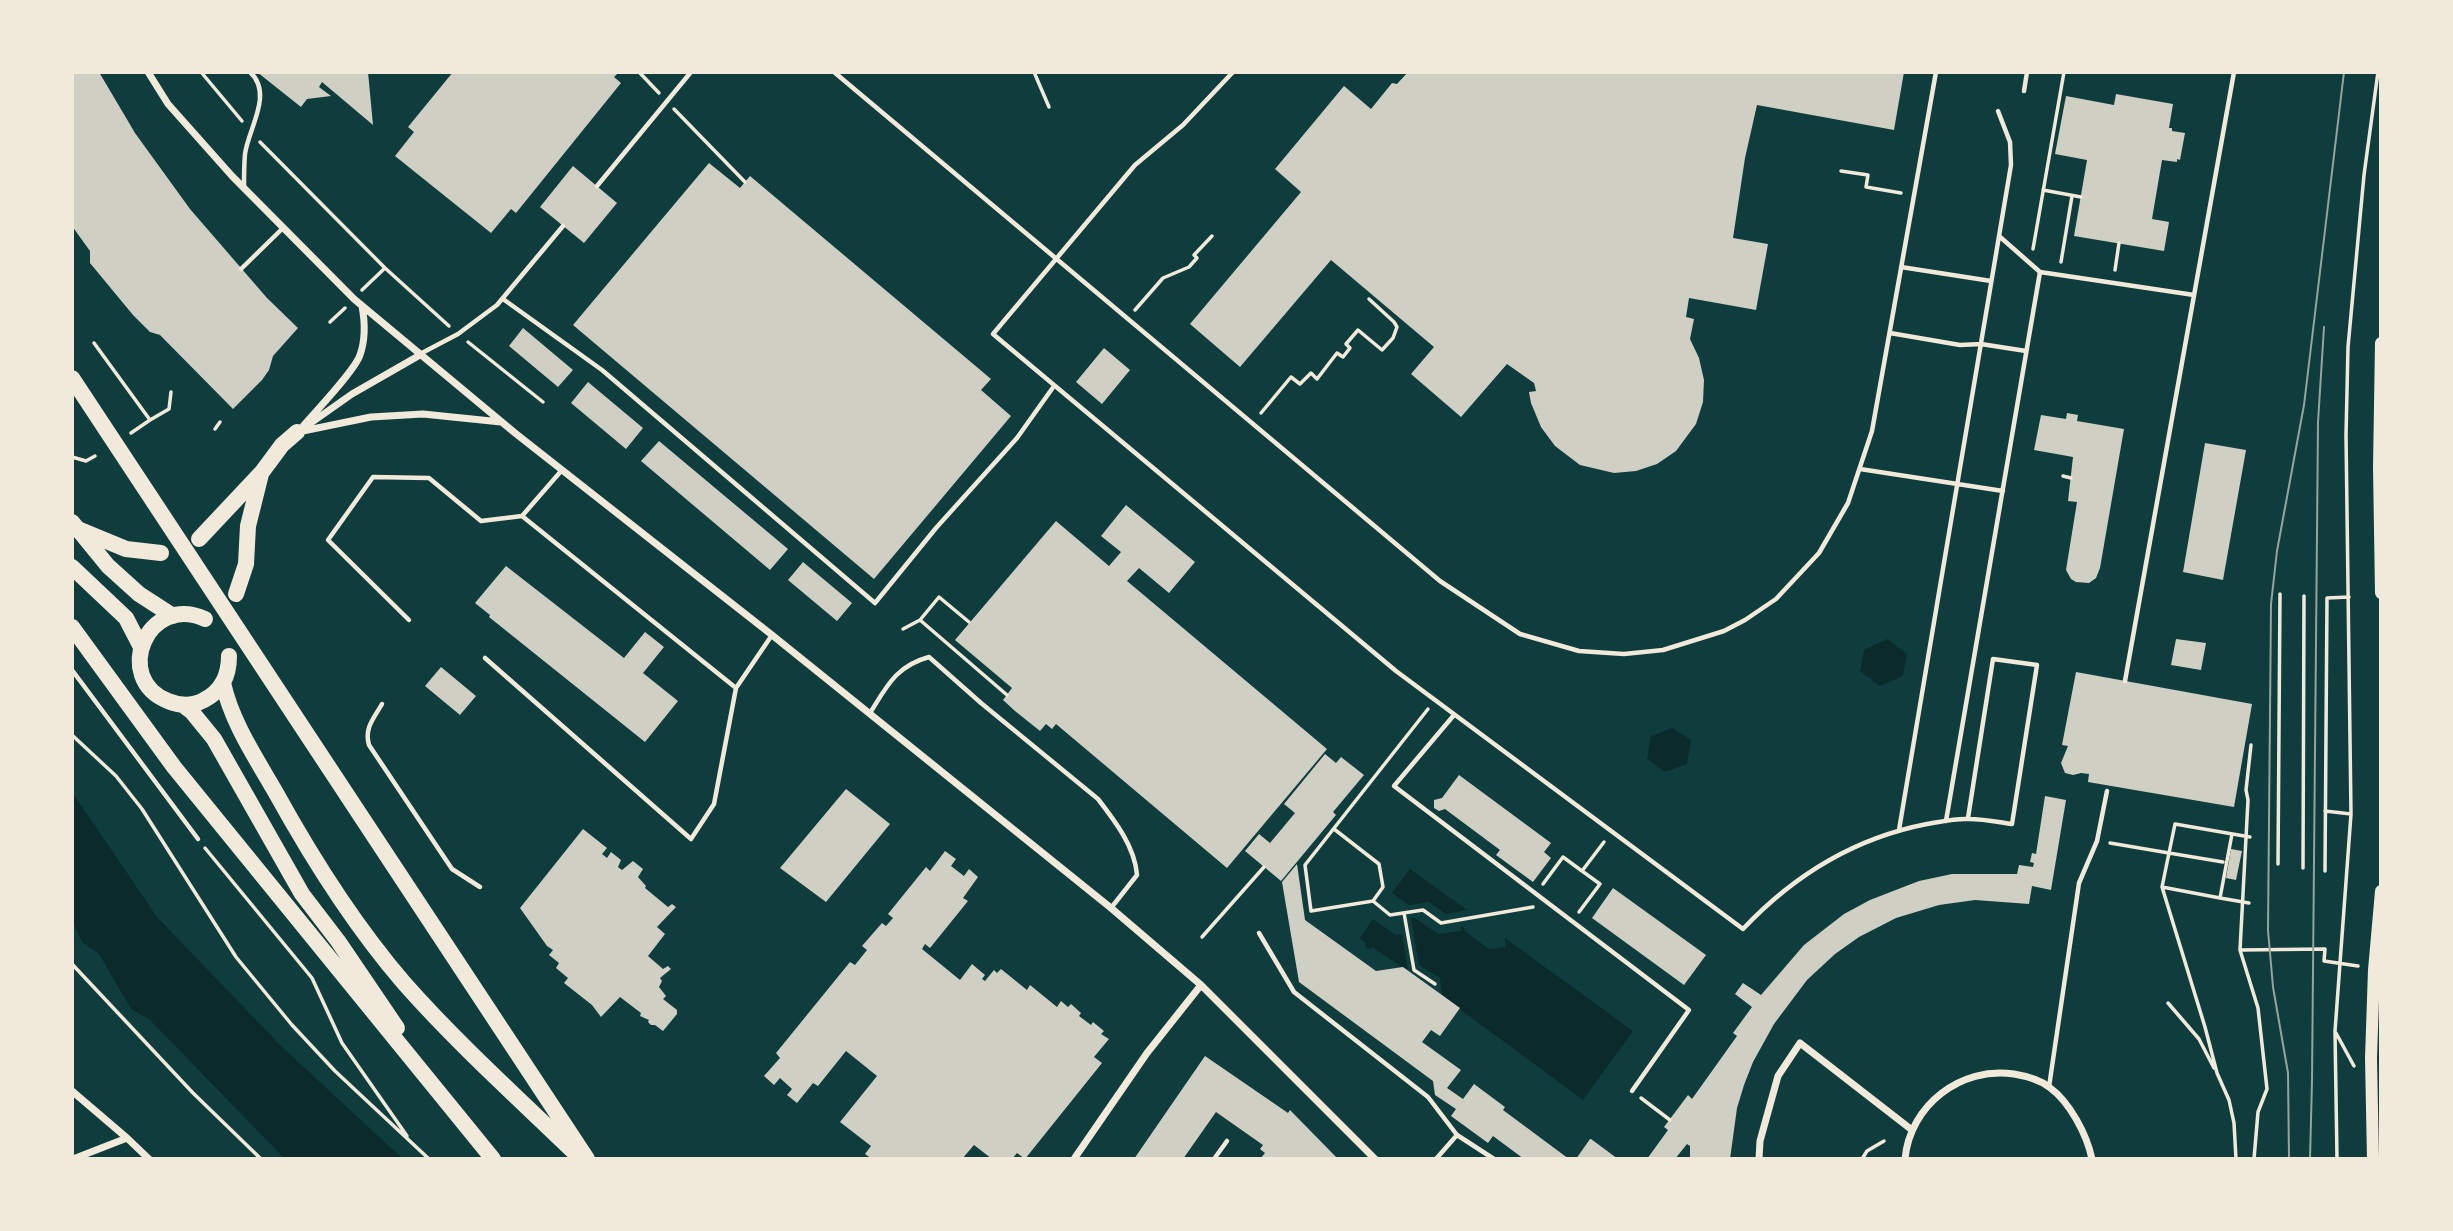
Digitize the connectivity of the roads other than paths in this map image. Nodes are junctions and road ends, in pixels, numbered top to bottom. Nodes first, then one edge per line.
1 (148, 72) edge
2 (250, 72) edge
3 (691, 72) edge
4 (834, 72) edge
5 (1233, 72) edge
6 (1936, 72) edge
7 (2027, 72) edge
8 (2234, 72) edge
9 (2024, 91) dead end
10 (1997, 111) dead end
11 (597, 186) dead end
12 (244, 188) junction
13 (563, 226) dead end
14 (284, 227) junction
15 (1999, 236) junction
16 (1056, 257) junction
17 (1901, 267) junction
18 (241, 269) dead end
19 (2040, 272) junction
20 (1991, 281) junction
21 (2194, 295) junction
22 (503, 299) junction
23 (362, 305) junction
24 (1890, 333) junction
25 (2381, 343) edge
26 (1981, 344) junction
27 (2026, 351) junction
28 (419, 355) junction
29 (72, 378) edge
30 (1054, 386) junction
31 (504, 422) junction
32 (297, 432) junction
33 (563, 469) junction
34 (1860, 469) junction
35 (262, 472) junction
36 (1957, 484) junction
37 (2003, 491) junction
38 (522, 516) junction
39 (75, 525) edge
40 (199, 539) dead end
41 (160, 553) dead end
42 (72, 567) edge
43 (2381, 593) edge
44 (236, 594) dead end
45 (173, 616) junction
46 (205, 619) dead end
47 (409, 620) dead end
48 (72, 627) edge
49 (772, 635) junction
50 (141, 647) junction
51 (229, 656) dead end
52 (485, 658) dead end
53 (72, 670) edge
54 (2125, 681) dead end
55 (223, 683) junction
56 (736, 688) junction
57 (382, 704) dead end
58 (183, 705) junction
59 (870, 713) junction
60 (1454, 715) junction
61 (2107, 791) dead end
62 (1968, 818) junction
63 (1946, 821) junction
64 (1899, 831) junction
65 (198, 839) road end
66 (480, 887) dead end
67 (2381, 891) edge
68 (1111, 908) junction
69 (1259, 933) dead end
70 (1200, 985) junction
71 (428, 1079) junction
72 (2049, 1087) junction
73 (72, 1091) edge
74 (1632, 1091) road end
75 (1912, 1130) junction
76 (1457, 1135) junction
77 (127, 1138) junction
78 (1227, 1141) dead end
79 (73, 1159) edge
80 (149, 1159) edge
81 (492, 1159) edge
82 (584, 1159) edge
83 (1074, 1159) edge
84 (1214, 1159) edge
85 (1375, 1159) edge
86 (1436, 1159) edge
87 (1494, 1159) edge
88 (1759, 1159) edge
89 (1905, 1159) edge
90 (2092, 1159) edge
91 (2373, 1159) edge

1 - 12 street
2 - 12 lane
3 - 11 lane
4 - 16 lane
5 - 16 lane
6 - 17 lane
7 - 9 lane
8 - 21 lane
10 - 15 lane
12 - 14 street
13 - 22 lane
14 - 18 lane
14 - 23 street
15 - 19 lane
15 - 20 lane
16 - 30 lane
16 - 34 lane
17 - 20 lane
17 - 24 lane
19 - 21 lane
19 - 27 lane
20 - 26 lane
21 - 54 lane
22 - 28 lane
22 - 30 lane
23 - 28 street
23 - 32 street
24 - 26 lane
24 - 34 lane
25 - 43 street
26 - 27 lane
26 - 36 lane
27 - 37 lane
28 - 31 street
28 - 32 street
29 - 82 highway
30 - 60 lane
31 - 32 street
31 - 33 street
32 - 35 highway
33 - 38 lane
33 - 49 street
34 - 36 lane
35 - 40 highway
35 - 44 highway
36 - 37 lane
36 - 64 lane
37 - 63 lane
38 - 47 lane
38 - 56 lane
39 - 41 highway
39 - 45 highway
42 - 50 highway
45 - 46 highway
45 - 50 highway
48 - 71 highway
49 - 56 lane
49 - 59 street
50 - 58 highway
51 - 55 highway
52 - 56 lane
53 - 65 lane
55 - 58 highway
55 - 82 highway
57 - 66 lane
58 - 71 highway
59 - 68 street
59 - 68 lane
60 - 64 lane
60 - 74 lane
61 - 72 lane
62 - 62 lane
62 - 63 lane
63 - 64 lane
67 - 91 street
68 - 70 street
69 - 76 lane
70 - 83 street
70 - 85 street
71 - 81 highway
72 - 75 street
72 - 90 street
73 - 77 street
75 - 88 street
75 - 89 street
76 - 86 lane
76 - 87 lane
77 - 79 street
77 - 80 street
78 - 84 lane

